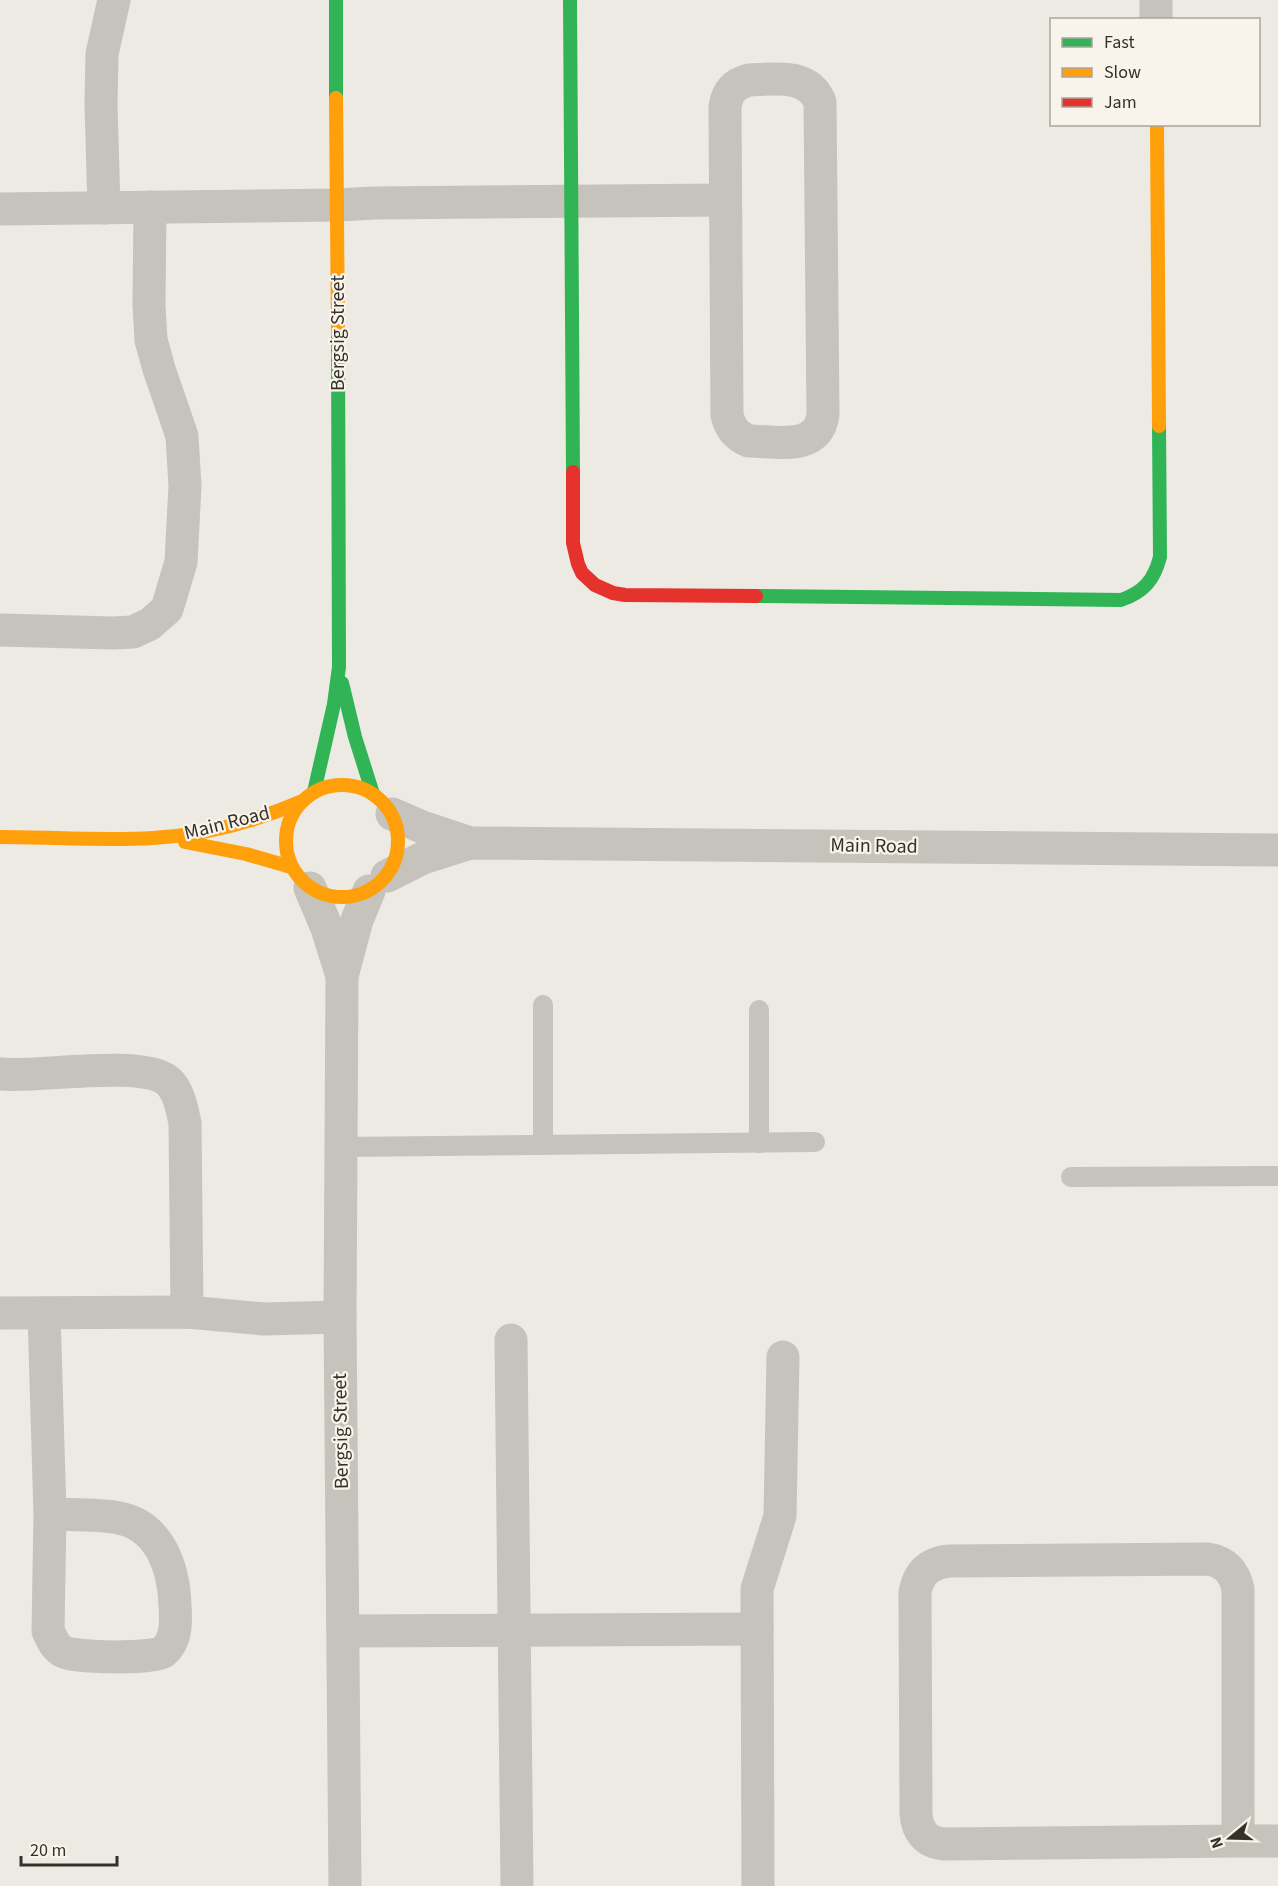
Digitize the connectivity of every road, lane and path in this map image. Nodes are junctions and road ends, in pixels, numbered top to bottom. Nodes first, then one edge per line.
1 (114, 0) edge
2 (336, 0) edge
3 (570, 0) edge
4 (1156, 0) edge
5 (1156, 18) edge
6 (1157, 126) edge
7 (725, 200) junction
8 (571, 201) junction
9 (337, 205) junction
10 (150, 207) junction
11 (104, 208) junction
12 (0, 209) edge
13 (0, 630) edge
14 (339, 667) junction
15 (314, 792) junction
16 (300, 802) junction
17 (382, 804) junction
18 (0, 837) edge
19 (152, 838) junction
20 (470, 843) junction
21 (1278, 850) edge
22 (301, 878) junction
23 (378, 883) junction
24 (342, 976) junction
25 (543, 1005) dead end
26 (759, 1010) dead end
27 (0, 1074) edge
28 (815, 1142) dead end
29 (759, 1143) junction
30 (543, 1145) junction
31 (341, 1147) junction
32 (1278, 1176) edge
33 (1071, 1177) dead end
34 (187, 1312) junction
35 (0, 1313) edge
36 (44, 1313) junction
37 (340, 1317) junction
38 (512, 1340) dead end
39 (783, 1357) dead end
40 (50, 1514) junction
41 (757, 1629) junction
42 (514, 1630) junction
43 (343, 1631) junction
44 (1278, 1841) edge
45 (1238, 1842) junction
46 (345, 1886) edge
47 (517, 1886) edge
48 (758, 1886) edge

1 - 11 street
2 - 9 street, Bergsig Street
3 - 8 street
4 - 5 street
6 - 8 street
7 - 7 street
7 - 8 street
8 - 9 street
9 - 10 street
9 - 14 street, Bergsig Street
10 - 11 street
10 - 13 street
11 - 12 street
14 - 15 street, Bergsig Street
14 - 17 street, Bergsig Street
15 - 16 street
15 - 17 street
16 - 19 street, Main Road
16 - 22 street
17 - 20 street, Main Road
17 - 23 street
18 - 19 street, Main Road
19 - 22 street, Main Road
20 - 21 street, Main Road
20 - 23 street, Main Road
22 - 23 street
22 - 24 street, Bergsig Street
23 - 24 street, Bergsig Street
24 - 31 street, Bergsig Street
25 - 30 lane
26 - 29 lane
27 - 34 street
28 - 29 lane
29 - 30 lane
30 - 31 lane
31 - 37 street, Bergsig Street
32 - 33 lane
34 - 36 street
34 - 37 street
35 - 36 street
36 - 40 street
37 - 43 street, Bergsig Street
38 - 42 street
39 - 41 street
40 - 40 street
41 - 42 street
41 - 48 street
42 - 43 street
42 - 47 street
43 - 46 street, Bergsig Street
44 - 45 street
45 - 45 street

